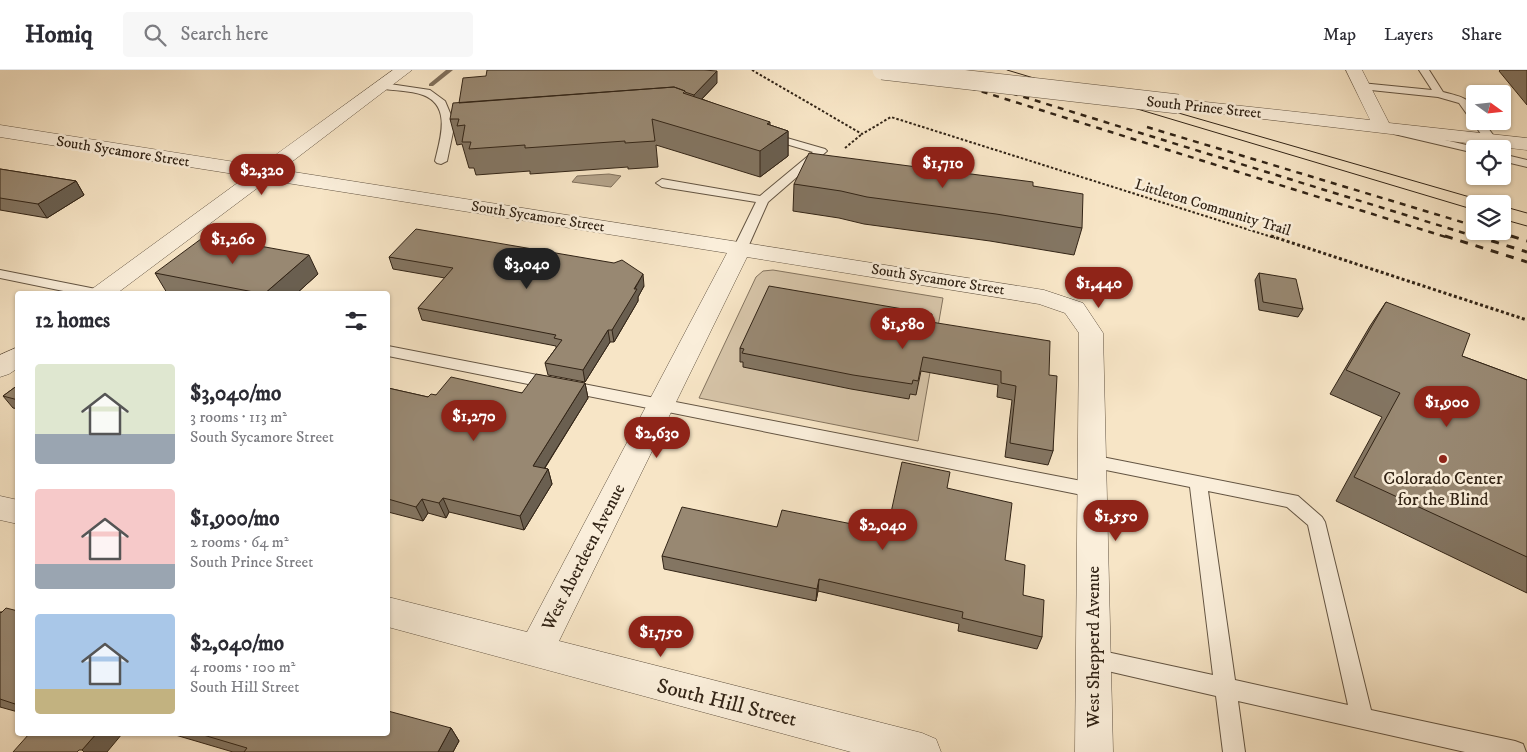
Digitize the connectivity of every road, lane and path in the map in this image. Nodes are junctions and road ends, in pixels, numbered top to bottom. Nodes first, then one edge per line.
1 (404, 70) edge
2 (752, 70) edge
3 (882, 70) edge
4 (1424, 70) edge
5 (1357, 78) edge
6 (383, 86) junction
7 (1439, 94) junction
8 (1466, 105) edge
9 (488, 121) edge
10 (449, 124) junction
11 (1382, 127) junction
12 (0, 131) edge
13 (758, 132) edge
14 (1466, 142) edge
15 (1511, 144) edge
16 (1527, 144) edge
17 (1511, 160) edge
18 (441, 161) dead end
19 (1527, 164) edge
20 (805, 165) junction
21 (823, 169) edge
22 (262, 174) junction
23 (662, 183) dead end
24 (763, 200) junction
25 (741, 247) junction
26 (0, 274) edge
27 (85, 291) edge
28 (104, 291) edge
29 (1074, 308) joint
30 (1527, 320) edge
31 (390, 351) edge
32 (15, 357) edge
33 (0, 368) edge
34 (660, 405) junction
35 (1092, 475) junction
36 (1198, 482) junction
37 (0, 508) edge
38 (15, 511) edge
39 (390, 613) edge
40 (535, 652) junction
41 (1094, 659) junction
42 (1226, 688) junction
43 (1362, 718) junction
44 (922, 752) edge
45 (1094, 752) edge
46 (1234, 752) edge
47 (1515, 752) edge

1 - 6 street
2 - 30 path, Littleton Community Trail
3 - 11 street, South Prince Street, bridge
4 - 7 lane
5 - 7 lane
5 - 11 street
6 - 10 lane
6 - 22 street
7 - 8 lane
9 - 10 lane
10 - 18 lane
11 - 14 street, South Prince Street
12 - 22 street, South Sycamore Street
13 - 20 lane
15 - 16 street, South Prince Street
17 - 19 lane
20 - 21 lane
20 - 24 lane
22 - 25 street, South Sycamore Street
22 - 28 street
23 - 24 lane
24 - 25 lane
25 - 29 street, South Sycamore Street
25 - 34 street, West Aberdeen Avenue
26 - 27 lane
29 - 35 street, West Shepperd Avenue
31 - 34 lane
32 - 33 street
34 - 35 lane
34 - 40 street, West Aberdeen Avenue
35 - 36 lane
35 - 41 street, West Shepperd Avenue
36 - 42 lane
36 - 43 lane
37 - 38 street
39 - 40 street, South Hill Street
40 - 44 street, South Hill Street
41 - 42 lane
41 - 45 street, West Shepperd Avenue
42 - 43 lane
42 - 46 lane
43 - 47 lane

